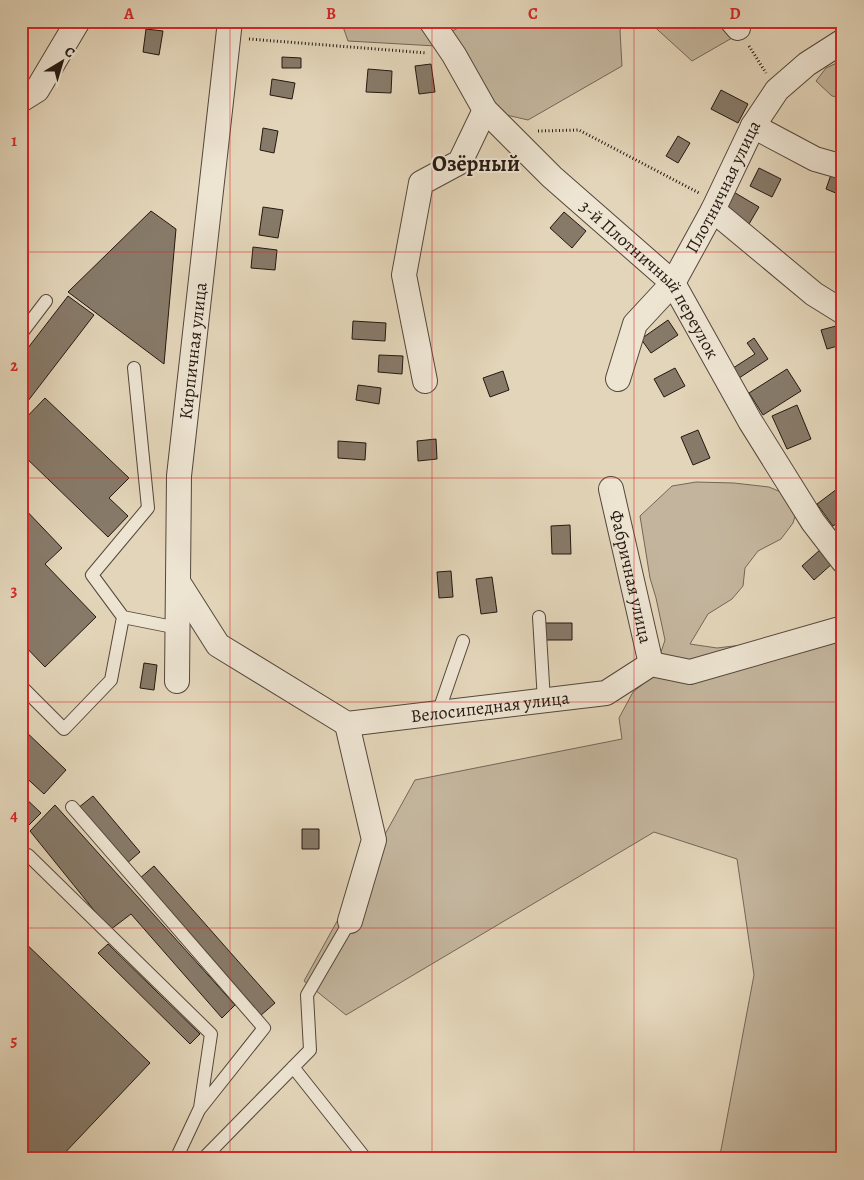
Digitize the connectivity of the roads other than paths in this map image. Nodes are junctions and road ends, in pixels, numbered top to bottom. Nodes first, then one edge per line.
1 (78, 21) edge
2 (431, 21) edge
3 (229, 30) edge
4 (843, 41) edge
5 (21, 100) edge
6 (485, 110) junction
7 (753, 126) junction
8 (843, 167) edge
9 (715, 206) junction
10 (673, 283) junction
11 (46, 301) dead end
12 (843, 312) edge
13 (21, 334) edge
14 (134, 368) dead end
15 (618, 379) dead end
16 (425, 381) dead end
17 (611, 489) dead end
18 (843, 561) edge
19 (178, 582) junction
20 (539, 617) dead end
21 (123, 618) junction
22 (178, 628) junction
23 (843, 628) edge
24 (462, 641) dead end
25 (650, 664) junction
26 (177, 682) dead end
27 (21, 686) edge
28 (544, 701) junction
29 (438, 714) junction
30 (347, 724) junction
31 (72, 807) dead end
32 (28, 855) dead end
33 (350, 921) joint
34 (294, 1068) junction
35 (199, 1110) junction
36 (176, 1159) edge
37 (204, 1159) edge
38 (366, 1159) edge

1 - 5 street
2 - 6 street, 3-й Плотничный переулок
3 - 19 street, Кирпичная улица
4 - 7 street, Плотничная улица
6 - 10 street, 3-й Плотничный переулок
6 - 16 street
7 - 8 street
7 - 9 street, Плотничная улица
9 - 10 street, Плотничная улица
9 - 12 street
10 - 15 street, Плотничная улица
10 - 18 street, 3-й Плотничный переулок
11 - 13 lane
14 - 21 lane
17 - 25 street, Фабричная улица
19 - 22 street, Кирпичная улица
19 - 30 street
20 - 28 lane
21 - 22 lane
21 - 27 lane
22 - 26 street, Кирпичная улица
23 - 25 street
24 - 29 lane
25 - 28 street, Велосипедная улица
28 - 29 street, Велосипедная улица
29 - 30 street, Велосипедная улица
30 - 33 street
31 - 35 lane
32 - 35 lane
33 - 34 lane
34 - 37 lane
34 - 38 lane
35 - 36 lane

